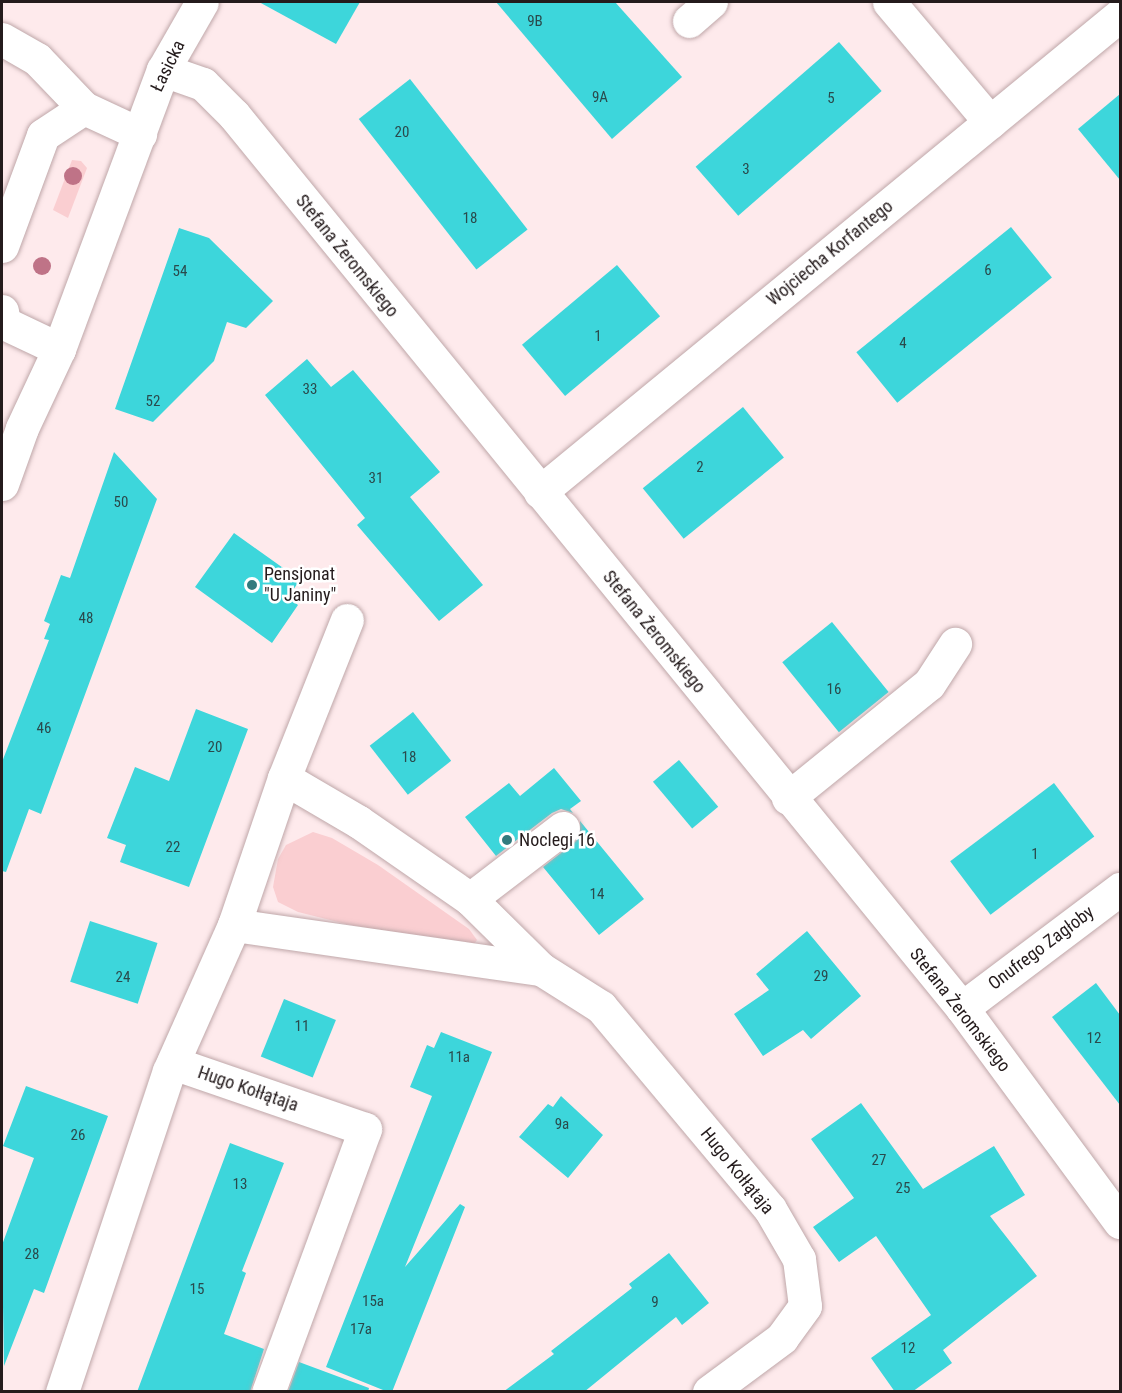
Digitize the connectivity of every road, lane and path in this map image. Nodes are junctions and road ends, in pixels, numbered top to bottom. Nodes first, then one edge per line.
1 (202, 2) edge
2 (889, 2) edge
3 (1120, 15) edge
4 (2, 39) edge
5 (163, 70) junction
6 (84, 108) junction
7 (990, 122) junction
8 (140, 134) junction
9 (2, 246) edge
10 (2, 311) edge
11 (59, 349) junction
12 (2, 484) edge
13 (540, 492) junction
14 (347, 620) dead end
15 (956, 644) dead end
16 (284, 777) junction
17 (788, 798) junction
18 (563, 828) dead end
19 (1120, 889) edge
20 (470, 899) junction
21 (234, 925) junction
22 (541, 969) junction
23 (962, 1008) junction
24 (173, 1063) junction
25 (1120, 1222) edge
26 (62, 1392) edge
27 (268, 1392) edge
28 (709, 1392) edge

1 - 5 street, Łasicka
2 - 7 street
3 - 7 street, Wojciecha Korfantego
4 - 6 street
5 - 8 street, Łasicka
5 - 13 street, Stefana Żeromskiego
6 - 8 street
6 - 9 street
7 - 13 street, Wojciecha Korfantego
8 - 11 street, Łasicka
10 - 11 street
11 - 12 street
13 - 17 street, Stefana Żeromskiego
14 - 16 street, Hugo Kołłątaja
15 - 17 street
16 - 20 street, Hugo Kołłątaja
16 - 21 street, Hugo Kołłątaja
17 - 23 street, Stefana Żeromskiego
18 - 20 street
19 - 23 street, Onufrego Zagłoby
20 - 22 street, Hugo Kołłątaja
21 - 22 street, Hugo Kołłątaja
21 - 24 street, Hugo Kołłątaja
22 - 28 street, Hugo Kołłątaja
23 - 25 street, Stefana Żeromskiego
24 - 26 street, Hugo Kołłątaja
24 - 27 street, Hugo Kołłątaja

